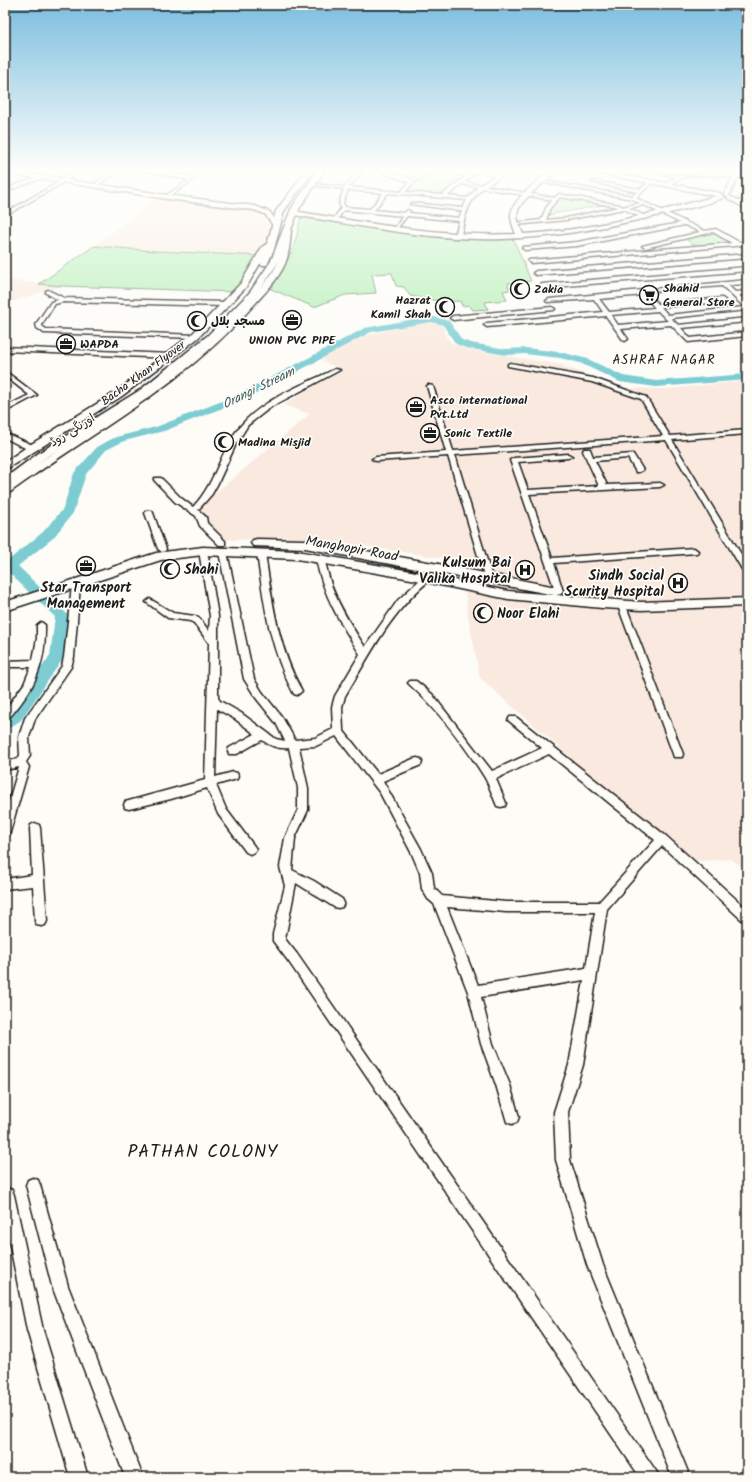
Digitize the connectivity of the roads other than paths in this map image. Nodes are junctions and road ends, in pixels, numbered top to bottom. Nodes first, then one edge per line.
1 (273, 239) edge
2 (283, 239) edge
3 (287, 239) edge
4 (521, 239) edge
5 (604, 239) edge
6 (674, 239) edge
7 (730, 239) edge
8 (747, 243) edge
9 (738, 244) junction
10 (271, 245) junction
11 (525, 248) junction
12 (592, 255) junction
13 (747, 256) edge
14 (270, 260) junction
15 (531, 261) junction
16 (747, 270) edge
17 (536, 274) junction
18 (747, 282) edge
19 (724, 285) junction
20 (683, 288) junction
21 (48, 292) dead end
22 (645, 293) junction
23 (688, 293) dead end
24 (747, 293) edge
25 (545, 294) junction
26 (734, 294) junction
27 (596, 298) junction
28 (692, 298) dead end
29 (63, 300) junction
30 (722, 300) dead end
31 (697, 303) junction
32 (225, 304) junction
33 (747, 307) edge
34 (658, 308) junction
35 (552, 309) junction
36 (707, 312) junction
37 (607, 314) junction
38 (666, 316) junction
39 (453, 318) dead end
40 (556, 318) junction
41 (747, 320) edge
42 (671, 323) junction
43 (717, 323) junction
44 (487, 325) dead end
45 (560, 325) dead end
46 (617, 327) junction
47 (676, 327) junction
48 (747, 334) edge
49 (195, 336) junction
50 (626, 339) dead end
51 (5, 349) edge
52 (170, 356) junction
53 (510, 366) dead end
54 (337, 370) dead end
55 (5, 373) edge
56 (430, 386) dead end
57 (5, 410) edge
58 (747, 432) edge
59 (5, 435) edge
60 (668, 438) junction
61 (32, 448) junction
62 (587, 451) dead end
63 (450, 454) junction
64 (568, 456) dead end
65 (590, 458) junction
66 (376, 459) dead end
67 (5, 468) edge
68 (639, 470) dead end
69 (158, 480) dead end
70 (5, 484) edge
71 (660, 485) dead end
72 (604, 488) junction
73 (5, 491) edge
74 (524, 492) junction
75 (194, 510) junction
76 (149, 513) dead end
77 (222, 548) junction
78 (162, 550) junction
79 (203, 551) junction
80 (694, 551) dead end
81 (261, 553) junction
82 (320, 559) junction
83 (548, 561) junction
84 (437, 567) junction
85 (450, 570) junction
86 (747, 571) edge
87 (488, 577) junction
88 (428, 578) junction
89 (446, 583) junction
90 (73, 584) junction
91 (559, 591) junction
92 (747, 595) edge
93 (5, 600) edge
94 (150, 602) dead end
95 (747, 602) edge
96 (622, 606) junction
97 (5, 607) edge
98 (40, 625) dead end
99 (213, 642) junction
100 (365, 654) junction
101 (38, 663) junction
102 (5, 664) edge
103 (413, 683) dead end
104 (297, 690) dead end
105 (213, 698) junction
106 (5, 716) edge
107 (513, 720) dead end
108 (338, 731) junction
109 (263, 734) junction
110 (293, 745) junction
111 (550, 749) junction
112 (233, 752) dead end
113 (678, 754) dead end
114 (21, 762) junction
115 (417, 762) dead end
116 (5, 766) edge
117 (233, 776) dead end
118 (490, 777) junction
119 (377, 779) junction
120 (210, 783) junction
121 (501, 804) dead end
122 (129, 805) dead end
123 (35, 828) dead end
124 (5, 832) edge
125 (662, 839) junction
126 (250, 849) dead end
127 (287, 874) junction
128 (37, 880) junction
129 (5, 884) edge
130 (439, 901) junction
131 (338, 904) dead end
132 (602, 907) junction
133 (747, 917) edge
134 (41, 921) dead end
135 (591, 973) junction
136 (474, 992) junction
137 (512, 1116) dead end
138 (33, 1185) dead end
139 (5, 1196) edge
140 (79, 1477) edge
141 (134, 1477) edge
142 (650, 1477) edge
143 (681, 1477) edge

1 - 10 main road
2 - 14 main road
3 - 73 street, اورنگی روڈ
4 - 11 street
5 - 11 street
6 - 12 street
7 - 9 street
8 - 9 street
9 - 12 street
10 - 14 main road
10 - 32 street, اورنگی روڈ
11 - 15 street
12 - 15 street
13 - 17 street
14 - 67 main road, Bacha Khan Flyover
14 - 70 main road, Bacha Khan Flyover
15 - 17 street
16 - 25 street
17 - 25 street
18 - 19 street
19 - 20 street
19 - 26 street
20 - 22 street
20 - 23 street
21 - 29 street
22 - 27 street
22 - 34 street
24 - 26 street
25 - 27 street
25 - 35 street
26 - 33 street
27 - 37 street
28 - 31 street
29 - 32 street
29 - 49 street
30 - 31 street
31 - 34 street
31 - 36 street
32 - 49 street, اورنگی روڈ
33 - 36 street
34 - 37 street
34 - 38 street
35 - 39 street
35 - 40 street
36 - 38 street
36 - 43 street
37 - 40 street
37 - 46 street
38 - 42 street
40 - 44 street
40 - 45 street
41 - 43 street
42 - 46 street
42 - 47 street
43 - 47 street
46 - 50 street
47 - 48 street
49 - 52 street, اورنگی روڈ
51 - 52 street
52 - 61 street, اورنگی روڈ
53 - 60 street
54 - 75 street
55 - 57 street
56 - 63 street
58 - 60 street
59 - 61 street
60 - 63 street
60 - 86 street
61 - 67 street, اورنگی روڈ
62 - 65 street
63 - 66 street
63 - 87 street
64 - 74 street
65 - 68 street
65 - 72 street
69 - 75 street
71 - 72 street
72 - 74 street
74 - 83 street
75 - 77 street
76 - 78 street
77 - 78 main road, Manghopir Road
77 - 79 main road, Manghopir Road
77 - 81 main road, Manghopir Road
77 - 84 main road, Manghopir Road
77 - 110 street
78 - 90 main road, Manghopir Road
79 - 90 main road, Manghopir Road
79 - 99 street
80 - 83 street
81 - 82 main road, Manghopir Road
81 - 104 street
82 - 88 main road, Manghopir Road
82 - 100 street
83 - 91 street
84 - 85 main road, Manghopir Road
84 - 88 main road
85 - 87 main road, Manghopir Road
85 - 89 main road
87 - 91 main road, Manghopir Road
88 - 89 main road, Manghopir Road
88 - 100 street
89 - 96 main road, Manghopir Road
90 - 93 main road, Manghopir Road
90 - 97 main road, Manghopir Road
90 - 114 street
91 - 92 main road, Manghopir Road
94 - 99 street
95 - 96 main road, Manghopir Road
96 - 113 street
98 - 101 street
99 - 105 street
100 - 108 street
101 - 102 street
101 - 106 street
103 - 118 street
105 - 109 street
105 - 120 street
107 - 111 street
108 - 110 street
108 - 119 street
109 - 110 street
109 - 112 street
110 - 127 street
111 - 118 street
111 - 125 street
114 - 116 street
114 - 124 street
115 - 119 street
117 - 120 street
118 - 121 street
119 - 130 street
120 - 122 street
120 - 126 street
123 - 128 street
125 - 132 street
125 - 133 street
127 - 131 street
127 - 142 street
128 - 129 street
128 - 134 street
130 - 132 street
130 - 136 street
132 - 135 street
135 - 136 street
135 - 143 street
136 - 137 street
138 - 141 street
139 - 140 street

